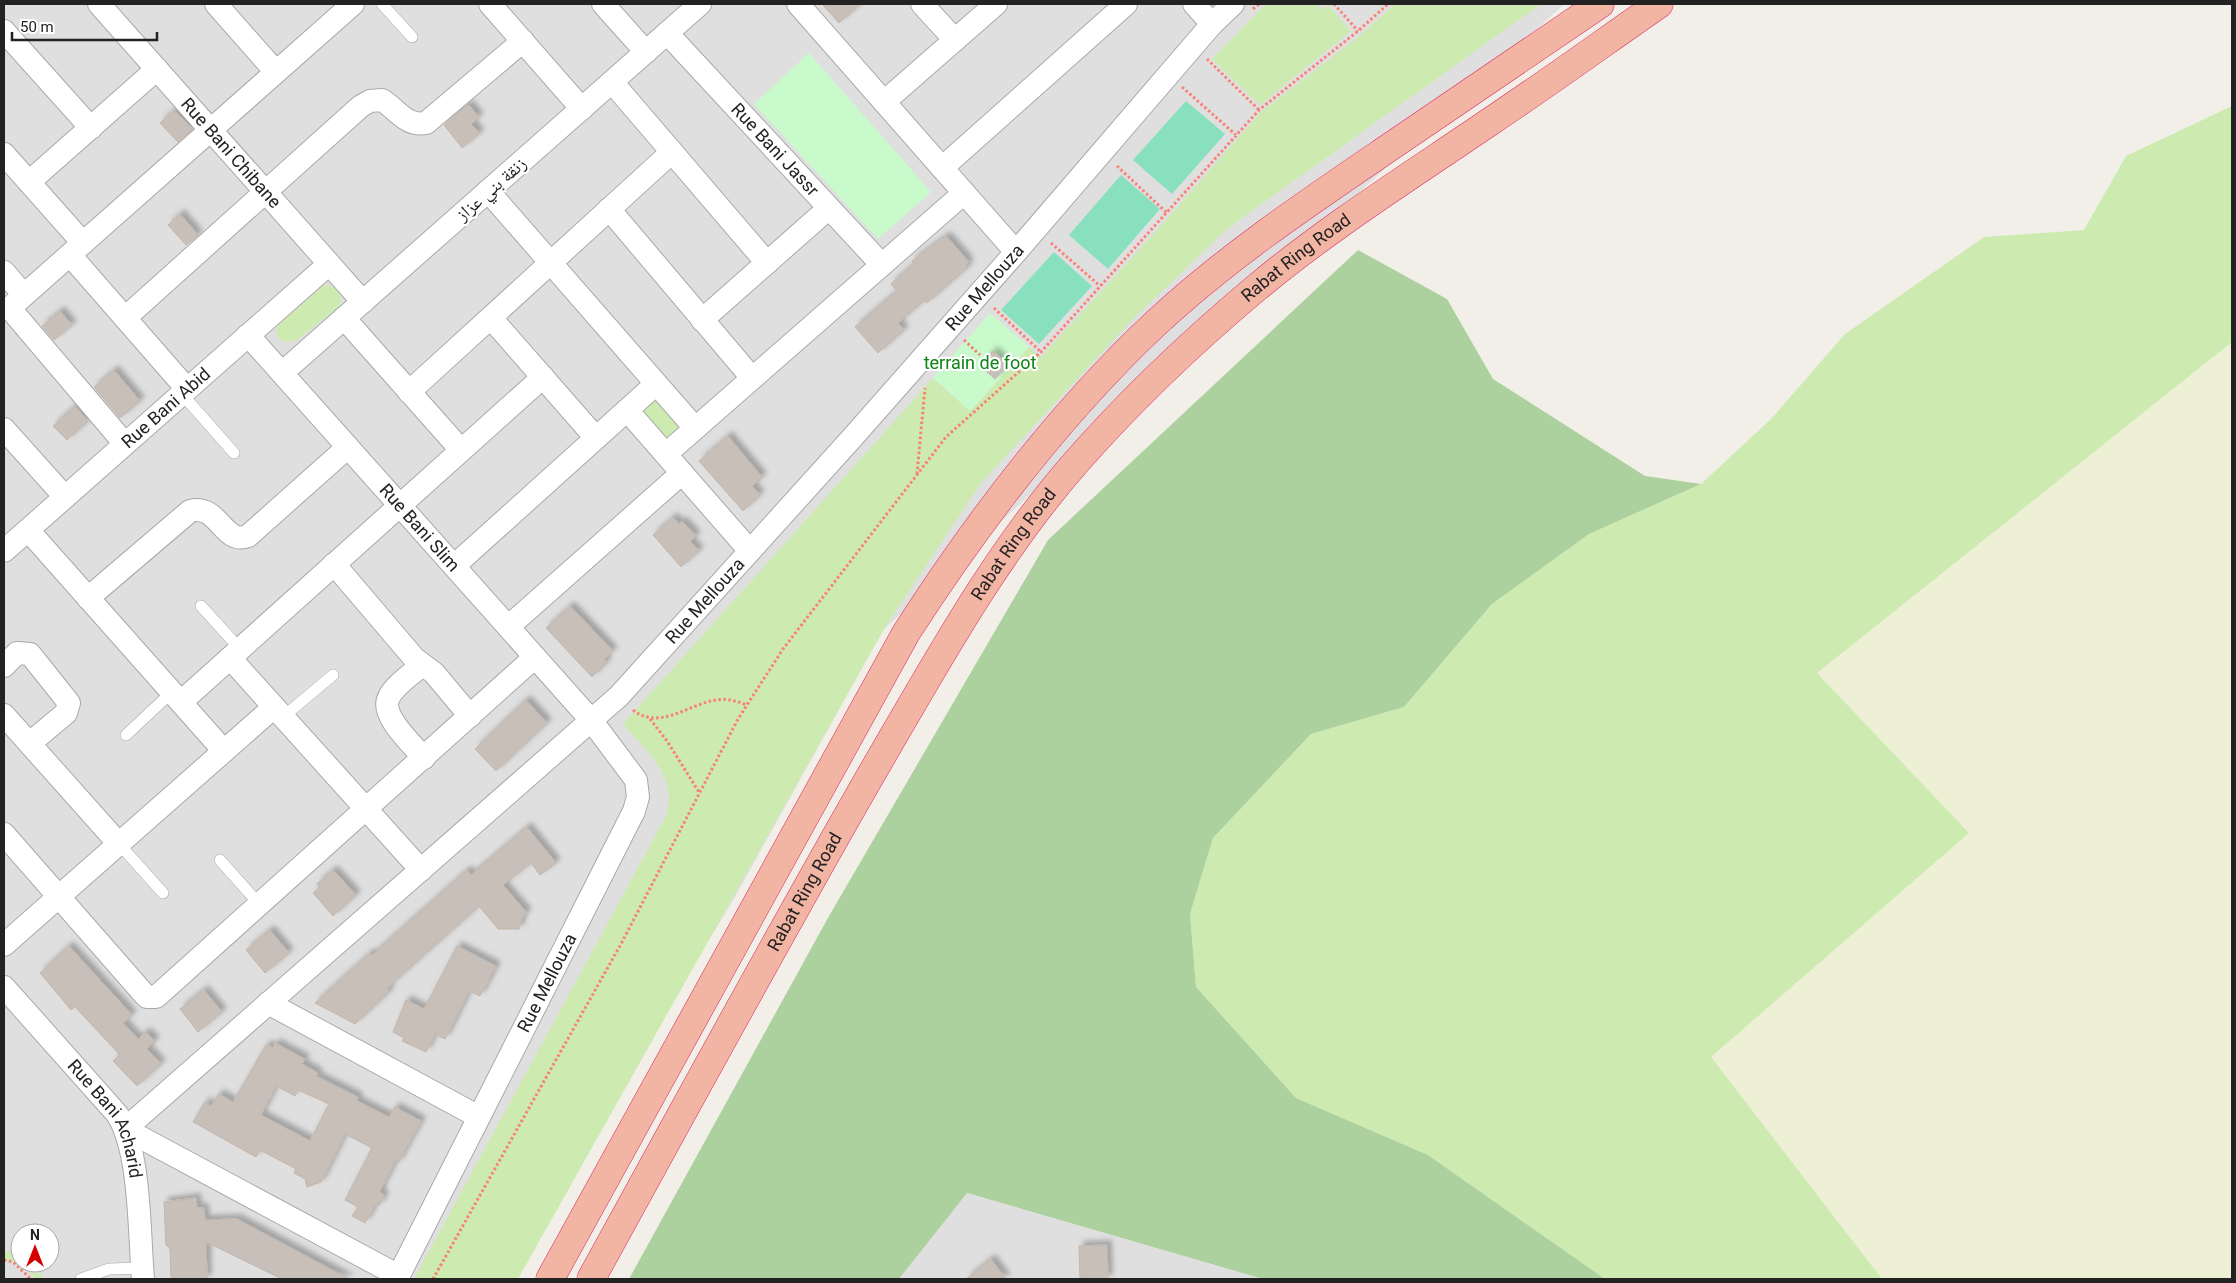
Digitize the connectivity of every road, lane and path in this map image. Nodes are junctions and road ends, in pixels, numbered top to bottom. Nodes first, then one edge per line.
1 (98, 4) edge
2 (216, 4) edge
3 (353, 4) edge
4 (382, 4) edge
5 (490, 4) edge
6 (603, 4) edge
7 (700, 4) edge
8 (798, 4) edge
9 (922, 4) edge
10 (996, 4) edge
11 (1126, 4) edge
12 (1194, 4) edge
13 (1233, 4) edge
14 (1334, 4) edge
15 (1388, 4) edge
16 (1600, 4) edge
17 (1659, 4) edge
18 (1212, 24) junction
19 (1358, 31) junction
20 (667, 33) junction
21 (5, 34) edge
22 (412, 37) dead end
23 (955, 40) junction
24 (523, 41) junction
25 (646, 52) junction
26 (1206, 58) dead end
27 (157, 69) junction
28 (276, 72) junction
29 (612, 82) junction
30 (1182, 87) dead end
31 (884, 102) junction
32 (582, 109) junction
33 (1259, 110) junction
34 (92, 128) junction
35 (211, 130) junction
36 (1236, 135) junction
37 (672, 152) junction
38 (4, 154) edge
39 (1114, 164) dead end
40 (942, 168) junction
41 (29, 182) junction
42 (265, 191) junction
43 (488, 191) junction
44 (964, 193) junction
45 (829, 208) junction
46 (609, 209) junction
47 (1167, 213) junction
48 (1036, 230) junction
49 (76, 249) junction
50 (1016, 252) junction
51 (550, 263) junction
52 (767, 263) junction
53 (329, 264) junction
54 (882, 265) junction
55 (4, 272) edge
56 (1100, 286) junction
57 (24, 295) junction
58 (363, 302) junction
59 (990, 305) dead end
60 (125, 318) junction
61 (344, 318) junction
62 (492, 318) junction
63 (702, 320) junction
64 (248, 336) junction
65 (961, 338) dead end
66 (1041, 352) junction
67 (980, 355) dead end
68 (282, 373) junction
69 (543, 377) junction
70 (752, 378) junction
71 (656, 384) junction
72 (925, 387) dead end
73 (185, 391) junction
74 (409, 392) junction
75 (627, 410) junction
76 (695, 428) junction
77 (4, 430) edge
78 (596, 438) junction
79 (125, 444) junction
80 (348, 447) junction
81 (461, 450) junction
82 (234, 453) dead end
83 (666, 454) junction
84 (682, 473) junction
85 (917, 474) junction
86 (65, 497) junction
87 (400, 505) junction
88 (28, 530) junction
89 (4, 551) edge
90 (750, 552) junction
91 (334, 564) junction
92 (454, 566) junction
93 (88, 598) junction
94 (201, 606) dead end
95 (508, 627) junction
96 (8, 654) edge
97 (235, 654) junction
98 (535, 657) junction
99 (422, 665) junction
100 (333, 675) dead end
101 (619, 696) junction
102 (176, 697) junction
103 (747, 705) junction
104 (279, 712) junction
105 (4, 715) edge
106 (470, 716) junction
107 (650, 718) junction
108 (591, 720) junction
109 (126, 735) dead end
110 (30, 743) junction
111 (224, 751) junction
112 (424, 758) junction
113 (699, 792) junction
114 (367, 810) junction
115 (4, 834) edge
116 (119, 844) junction
117 (220, 860) dead end
118 (421, 870) junction
119 (163, 893) dead end
120 (59, 897) junction
121 (260, 904) junction
122 (4, 945) edge
123 (4, 987) edge
124 (268, 1003) junction
125 (479, 1117) junction
126 (125, 1129) junction
127 (606, 1178) junction
128 (4, 1260) edge
129 (142, 1274) edge
130 (398, 1277) edge
131 (31, 1279) edge
132 (81, 1279) edge
133 (433, 1279) edge
134 (533, 1279) edge
135 (550, 1279) edge
136 (591, 1279) edge

1 - 27 street, Rue Bani Chibane
2 - 28 street
3 - 28 street
4 - 22 lane
5 - 24 street
6 - 25 street
7 - 20 street, زنقة بني عزاز
8 - 31 street
9 - 23 street
10 - 23 street
11 - 40 street
12 - 18 street
13 - 18 street, Rue Mellouza
14 - 19 path
15 - 19 path
16 - 127 highway, Rabat Ring Road
17 - 136 highway, Rabat Ring Road
18 - 48 street, Rue Mellouza
19 - 33 path
20 - 25 street, زنقة بني عزاز
20 - 45 street, Rue Bani Jassr
21 - 34 street
23 - 31 street
24 - 32 street
24 - 42 street
25 - 29 street, زنقة بني عزاز
26 - 33 path
27 - 34 street
27 - 35 street, Rue Bani Chibane
28 - 35 street
29 - 32 street, زنقة بني عزاز
29 - 37 street
30 - 36 path
31 - 40 street
32 - 43 street, زنقة بني عزاز
33 - 36 path
34 - 41 street
35 - 42 street, Rue Bani Chibane
35 - 49 street
36 - 47 path
37 - 46 street
37 - 52 street
38 - 41 street
39 - 47 path
40 - 44 street
41 - 49 street
42 - 53 street, Rue Bani Chibane
42 - 60 street
43 - 51 street
43 - 58 street, زنقة بني عزاز
44 - 50 street
44 - 54 street
45 - 52 street
45 - 54 street, Rue Bani Jassr
46 - 51 street
46 - 63 street
47 - 56 path
48 - 50 street, Rue Mellouza
48 - 56 path
49 - 57 street
49 - 60 street
50 - 90 street, Rue Mellouza
51 - 62 street
51 - 71 street
52 - 63 street
53 - 58 street, Rue Bani Chibane
53 - 64 street, Rue Bani Abid
54 - 70 street
55 - 57 street
56 - 66 path
57 - 79 street
58 - 61 street, زنقة بني عزاز
59 - 66 path
60 - 73 street
61 - 68 street, زنقة بني عزاز
61 - 74 street
62 - 69 street
62 - 74 street
63 - 70 street
64 - 68 street, Rue Bani Slim
64 - 73 street, Rue Bani Abid
65 - 67 path
66 - 85 path
68 - 80 street, Rue Bani Slim
69 - 78 street
69 - 81 street
70 - 76 street
71 - 75 street
71 - 76 street
72 - 85 path
73 - 79 street, Rue Bani Abid
73 - 82 lane
74 - 81 street
75 - 78 street
75 - 83 street
76 - 83 street
77 - 86 street
78 - 92 street
79 - 86 street, Rue Bani Abid
80 - 87 street, Rue Bani Slim
80 - 93 street
81 - 87 street
83 - 84 street
84 - 90 street
84 - 95 street
85 - 103 path
86 - 88 street, Rue Bani Abid
87 - 91 street
87 - 92 street, Rue Bani Slim
88 - 89 street, Rue Bani Abid
88 - 93 street
90 - 101 street, Rue Mellouza
91 - 97 street
91 - 99 street
92 - 95 street, Rue Bani Slim
93 - 102 street
94 - 97 lane
95 - 98 street, Rue Bani Slim
96 - 110 street
97 - 102 street
97 - 104 street
98 - 106 street
98 - 108 street, Rue Bani Slim
99 - 106 street
99 - 112 street
100 - 104 lane
101 - 107 path
101 - 108 street, Rue Mellouza
102 - 109 lane
102 - 111 street
103 - 107 path
103 - 113 path
104 - 111 street
104 - 114 street
105 - 110 street
106 - 112 street
107 - 113 path
108 - 118 street
108 - 125 street, Rue Mellouza
110 - 116 street
111 - 116 street
112 - 114 street
113 - 133 path
114 - 118 street
114 - 121 street
115 - 120 street
116 - 119 lane
116 - 120 street
117 - 121 lane
118 - 124 street
120 - 121 street
120 - 122 street
123 - 126 street, Rue Bani Acharid
124 - 125 street
124 - 126 street
125 - 130 street, Rue Mellouza
126 - 129 street, Rue Bani Acharid
126 - 130 street
127 - 134 highway
127 - 135 highway, Rabat Ring Road
128 - 131 path
129 - 132 lane

